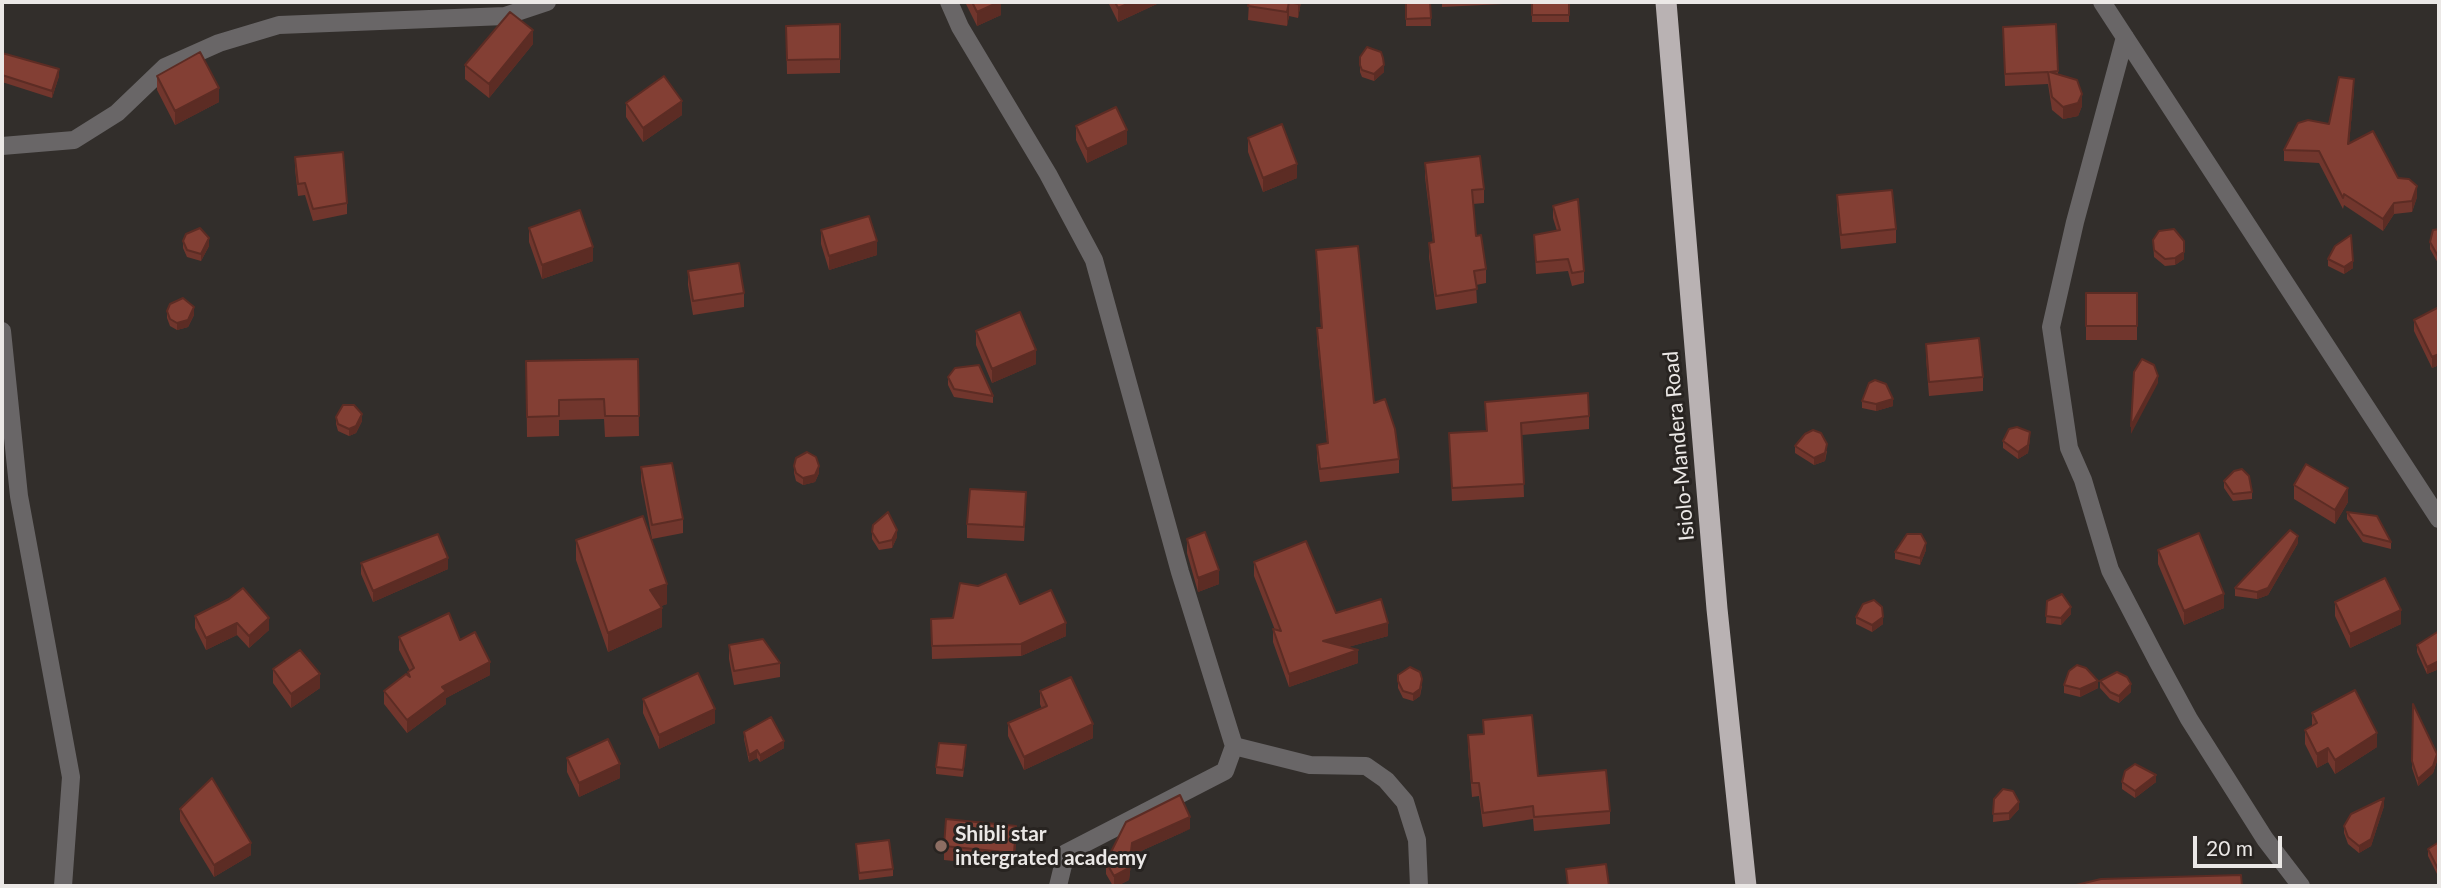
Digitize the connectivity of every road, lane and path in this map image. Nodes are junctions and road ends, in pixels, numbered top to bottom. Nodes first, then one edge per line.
1 (547, 2) edge
2 (949, 2) edge
3 (1666, 2) edge
4 (2102, 2) edge
5 (2126, 37) junction
6 (2, 146) edge
7 (2, 331) edge
8 (2439, 519) edge
9 (1234, 746) junction
10 (63, 886) edge
11 (1058, 886) edge
12 (1419, 886) edge
13 (1746, 886) edge
14 (2301, 886) edge

1 - 6 street
2 - 9 street
3 - 13 highway, Isiolo-Mandera Road
4 - 5 street
5 - 8 street
5 - 14 street
7 - 10 street
9 - 11 street
9 - 12 street

